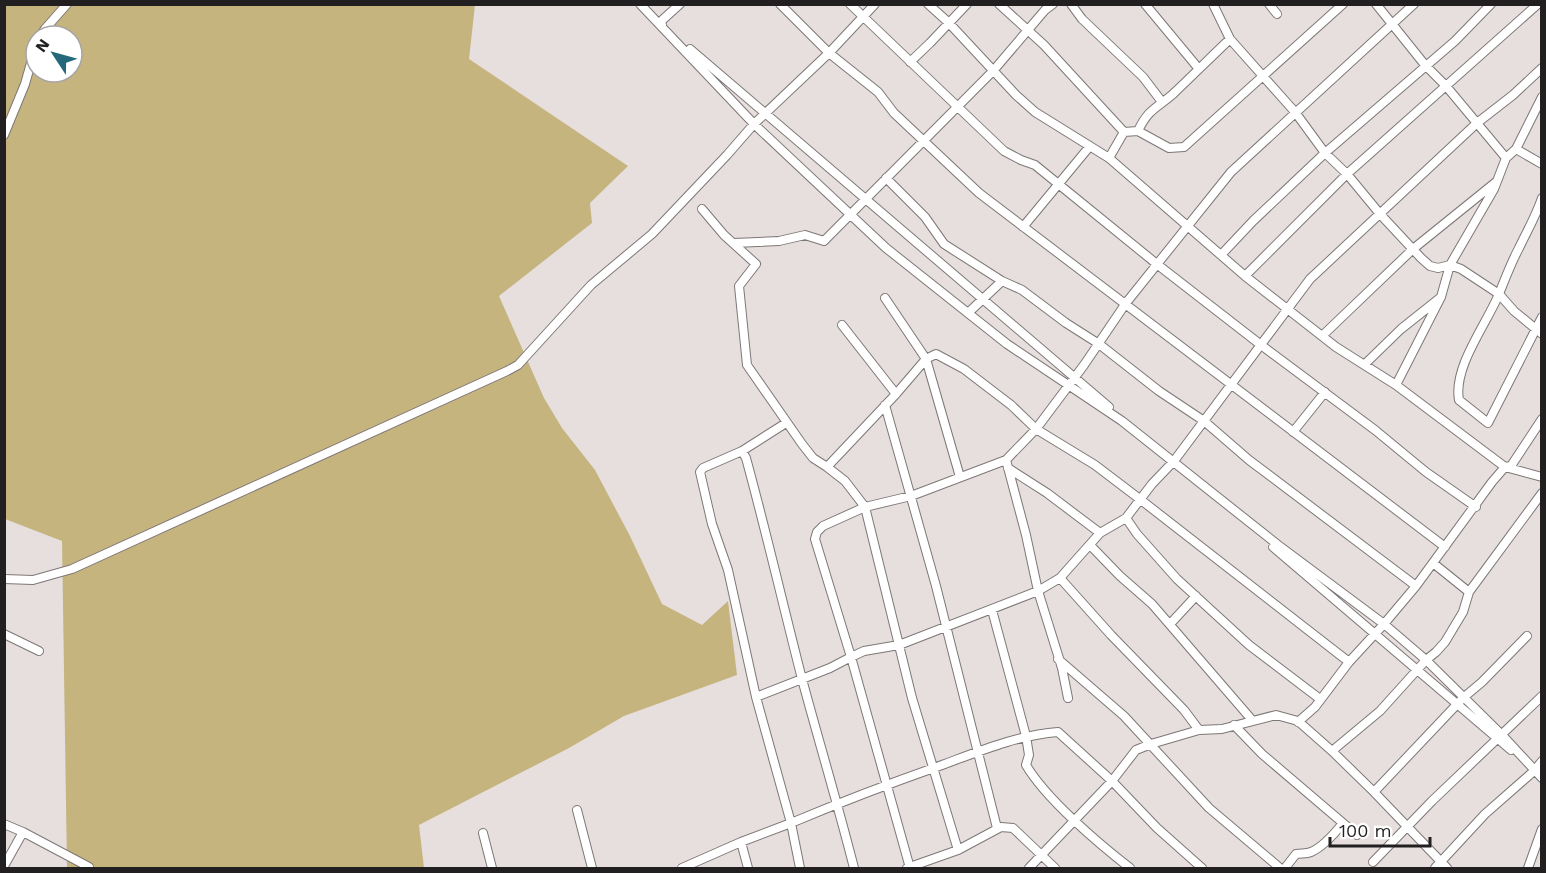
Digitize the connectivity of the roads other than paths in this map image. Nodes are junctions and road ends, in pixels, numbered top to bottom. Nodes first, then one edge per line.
1 (67, 4) edge
2 (640, 4) edge
3 (680, 4) edge
4 (780, 4) edge
5 (850, 4) edge
6 (875, 4) edge
7 (928, 4) edge
8 (967, 4) edge
9 (999, 4) edge
10 (1053, 4) edge
11 (1071, 4) edge
12 (1145, 4) edge
13 (1213, 4) edge
14 (1269, 4) edge
15 (1376, 4) edge
16 (1414, 4) edge
17 (1491, 4) edge
18 (1538, 4) edge
19 (1340, 5) edge
20 (1277, 14) dead end
21 (863, 17) junction
22 (948, 22) junction
23 (659, 23) junction
24 (1393, 23) junction
25 (49, 24) edge
26 (1028, 30) junction
27 (1230, 39) junction
28 (829, 53) junction
29 (910, 62) junction
30 (1425, 65) junction
31 (1542, 68) edge
32 (1199, 69) junction
33 (993, 71) junction
34 (1262, 76) junction
35 (25, 84) edge
36 (1446, 86) junction
37 (1542, 97) edge
38 (1162, 102) junction
39 (958, 106) junction
40 (1295, 112) junction
41 (1477, 123) junction
42 (754, 124) junction
43 (1138, 131) junction
44 (1125, 132) junction
45 (4, 135) edge
46 (923, 140) junction
47 (1090, 146) junction
48 (1516, 149) junction
49 (1325, 153) junction
50 (1109, 158) junction
51 (1506, 158) junction
52 (1542, 164) edge
53 (1347, 174) junction
54 (886, 178) junction
55 (1498, 181) junction
56 (1058, 183) junction
57 (1542, 198) edge
58 (702, 210) dead end
59 (1380, 214) junction
60 (850, 216) junction
61 (1023, 227) junction
62 (1187, 227) junction
63 (734, 243) junction
64 (1413, 249) junction
65 (1221, 255) junction
66 (1158, 265) junction
67 (1450, 265) junction
68 (1245, 276) junction
69 (1002, 281) junction
70 (1499, 294) junction
71 (1442, 297) junction
72 (885, 298) dead end
73 (1126, 303) junction
74 (1288, 309) junction
75 (968, 313) junction
76 (1542, 318) edge
77 (842, 325) dead end
78 (1539, 332) edge
79 (1322, 336) junction
80 (1099, 344) junction
81 (1261, 345) junction
82 (926, 359) junction
83 (1365, 364) junction
84 (1069, 384) junction
85 (1231, 385) junction
86 (1396, 385) junction
87 (1325, 392) junction
88 (896, 394) junction
89 (885, 405) junction
90 (1542, 419) edge
91 (1204, 421) junction
92 (786, 423) junction
93 (1036, 429) junction
94 (1293, 432) junction
95 (742, 451) junction
96 (1174, 461) junction
97 (1007, 464) junction
98 (826, 467) junction
99 (1505, 467) junction
100 (960, 477) junction
101 (1542, 477) edge
102 (1542, 493) edge
103 (911, 496) junction
104 (1141, 500) junction
105 (865, 507) junction
106 (1476, 507) junction
107 (1126, 518) junction
108 (1101, 533) junction
109 (1090, 545) junction
110 (1445, 547) junction
111 (1433, 563) junction
112 (1060, 578) junction
113 (4, 579) edge
114 (1416, 586) junction
115 (1038, 591) junction
116 (1469, 592) junction
117 (1196, 596) junction
118 (992, 610) junction
119 (1170, 624) junction
120 (1384, 624) junction
121 (945, 626) junction
122 (4, 634) edge
123 (1527, 636) dead end
124 (899, 645) junction
125 (39, 651) dead end
126 (851, 657) junction
127 (1058, 659) junction
128 (1426, 660) junction
129 (1349, 662) junction
130 (802, 678) junction
131 (756, 696) junction
132 (1542, 696) edge
133 (1068, 698) dead end
134 (1463, 698) junction
135 (1320, 699) junction
136 (1252, 720) junction
137 (1299, 722) junction
138 (1234, 725) junction
139 (1198, 730) junction
140 (1502, 735) junction
141 (1026, 736) junction
142 (1151, 744) junction
143 (1332, 751) junction
144 (978, 752) junction
145 (1542, 761) edge
146 (932, 768) junction
147 (1539, 775) edge
148 (1112, 781) junction
149 (886, 785) junction
150 (1374, 792) junction
151 (838, 803) junction
152 (577, 810) dead end
153 (1074, 820) junction
154 (791, 823) junction
155 (1343, 823) junction
156 (4, 824) edge
157 (1407, 826) junction
158 (998, 828) junction
159 (1542, 829) edge
160 (23, 832) junction
161 (483, 833) dead end
162 (1357, 835) dead end
163 (741, 842) junction
164 (958, 850) junction
165 (1042, 856) junction
166 (1373, 862) dead end
167 (4, 866) edge
168 (1441, 866) edge
169 (89, 867) edge
170 (1050, 867) edge
171 (492, 868) edge
172 (592, 868) edge
173 (682, 868) edge
174 (748, 868) edge
175 (800, 868) edge
176 (854, 868) edge
177 (909, 868) edge
178 (1029, 868) edge
179 (1130, 868) edge
180 (1202, 868) edge
181 (1280, 868) edge
182 (1286, 868) edge
183 (1528, 868) edge

1 - 25 street
2 - 23 street
3 - 23 street
4 - 28 street
5 - 21 street
6 - 21 street
7 - 22 street
8 - 22 street
9 - 26 street
10 - 26 street
11 - 38 street
12 - 32 street
13 - 27 street
14 - 20 street
15 - 24 street
16 - 24 street
17 - 30 street
18 - 36 street
19 - 34 street
21 - 28 street
21 - 29 street
22 - 29 street
22 - 33 street
23 - 42 street
23 - 147 street
24 - 30 street
24 - 40 street
26 - 33 street
26 - 44 street
27 - 32 street
27 - 34 street
28 - 42 street
28 - 46 street
29 - 39 street
30 - 36 street
30 - 49 street
31 - 41 street
32 - 38 street
33 - 39 street
33 - 47 street
34 - 40 street
34 - 43 street
35 - 45 street
36 - 41 street
36 - 53 street
37 - 48 street
38 - 43 street
39 - 46 street
39 - 56 street
40 - 49 street
40 - 62 street
41 - 51 street
41 - 59 street
42 - 60 street
42 - 113 street
43 - 44 street
44 - 50 street
46 - 54 street
46 - 61 street
47 - 50 street
47 - 56 street
48 - 51 street
48 - 52 street
49 - 53 street
49 - 65 street
50 - 62 street
51 - 55 street
53 - 59 street
53 - 68 street
54 - 60 street
54 - 69 street
55 - 64 street
55 - 67 street
56 - 61 street
56 - 66 street
57 - 70 street
58 - 63 street
59 - 64 street
59 - 74 street
60 - 63 street
60 - 75 street
61 - 73 street
62 - 65 street
62 - 66 street
63 - 92 street
64 - 67 street
64 - 79 street
65 - 68 street
66 - 73 street
66 - 81 street
67 - 70 street
67 - 71 street
68 - 74 street
69 - 75 street
69 - 80 street
70 - 78 street
70 - 78 street
71 - 83 street
71 - 86 street
72 - 82 street
73 - 80 street
73 - 85 street
74 - 79 street
74 - 81 street
75 - 84 street
76 - 78 street
77 - 88 street
79 - 83 street
80 - 84 street
80 - 91 street
81 - 85 street
81 - 87 street
82 - 88 street
82 - 93 street
82 - 100 street
83 - 86 street
84 - 93 street
84 - 96 street
85 - 91 street
85 - 94 street
86 - 99 street
87 - 94 street
87 - 106 street
88 - 89 street
89 - 98 street
89 - 103 street
90 - 99 street
91 - 96 street
91 - 114 street
92 - 95 street
92 - 98 street
93 - 97 street
93 - 104 street
94 - 110 street
95 - 130 street
95 - 131 street
96 - 104 street
96 - 120 street
97 - 100 street
97 - 108 street
97 - 115 street
98 - 105 street
99 - 101 street
99 - 106 street
100 - 103 street
102 - 116 street
103 - 105 street
103 - 121 street
104 - 107 street
104 - 129 street
105 - 124 street
105 - 126 street
106 - 110 street
107 - 108 street
107 - 117 street
108 - 109 street
109 - 112 street
109 - 119 street
110 - 111 street
111 - 114 street
111 - 116 street
112 - 115 street
112 - 139 street
114 - 120 street
115 - 118 street
115 - 127 street
116 - 128 street
117 - 119 street
117 - 135 street
118 - 121 street
118 - 141 street
119 - 136 street
120 - 128 street
120 - 129 street
121 - 124 street
121 - 144 street
122 - 125 street
123 - 134 street
124 - 126 street
124 - 146 street
126 - 130 street
126 - 149 street
127 - 133 street
127 - 142 street
128 - 134 street
128 - 143 street
129 - 135 street
130 - 131 street
130 - 151 street
131 - 154 street
132 - 140 street
134 - 140 street
134 - 150 street
135 - 137 street
136 - 137 street
136 - 138 street
137 - 143 street
138 - 139 street
138 - 155 street
139 - 142 street
140 - 147 street
140 - 157 street
141 - 144 street
141 - 148 street
141 - 153 street
142 - 148 street
142 - 181 street
143 - 150 street
144 - 146 street
144 - 158 street
145 - 147 street
146 - 149 street
146 - 164 street
147 - 168 street
148 - 153 street
148 - 180 street
149 - 151 street
149 - 177 street
150 - 157 street
151 - 154 street
151 - 176 street
152 - 172 street
153 - 165 street
153 - 179 street
154 - 163 street
154 - 175 street
155 - 162 street
155 - 182 street
156 - 160 street
157 - 166 street
157 - 168 street
158 - 164 street
158 - 165 street
159 - 183 street
160 - 167 street
160 - 169 street
161 - 171 street
163 - 173 street
163 - 174 street
164 - 177 street
165 - 170 street
165 - 178 street

